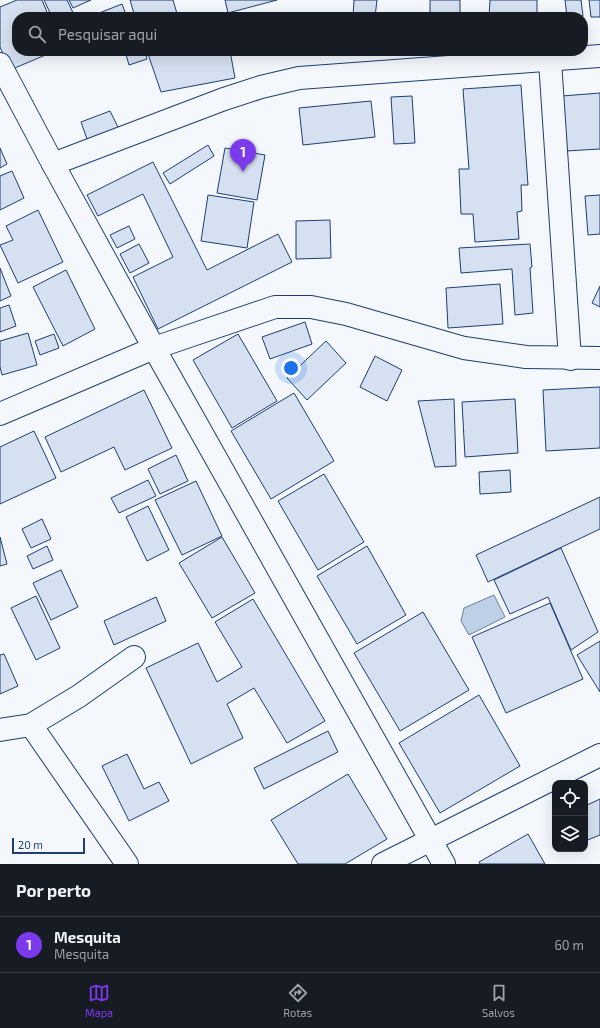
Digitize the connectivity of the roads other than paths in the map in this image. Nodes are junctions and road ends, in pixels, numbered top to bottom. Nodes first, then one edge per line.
1 (600, 56) edge
2 (550, 60) junction
3 (0, 64) edge
4 (53, 164) junction
5 (154, 348) junction
6 (600, 358) edge
7 (570, 359) junction
8 (0, 414) edge
9 (134, 657) dead end
10 (31, 725) junction
11 (0, 730) edge
12 (600, 755) edge
13 (430, 840) junction
14 (127, 864) edge
15 (383, 864) edge
16 (444, 864) edge

1 - 2 street
2 - 4 street
2 - 7 street
3 - 4 street
4 - 5 street
5 - 7 street
5 - 8 street
5 - 13 street
6 - 7 street
9 - 10 street
10 - 11 street
10 - 14 street
12 - 13 street
13 - 15 street
13 - 16 street

